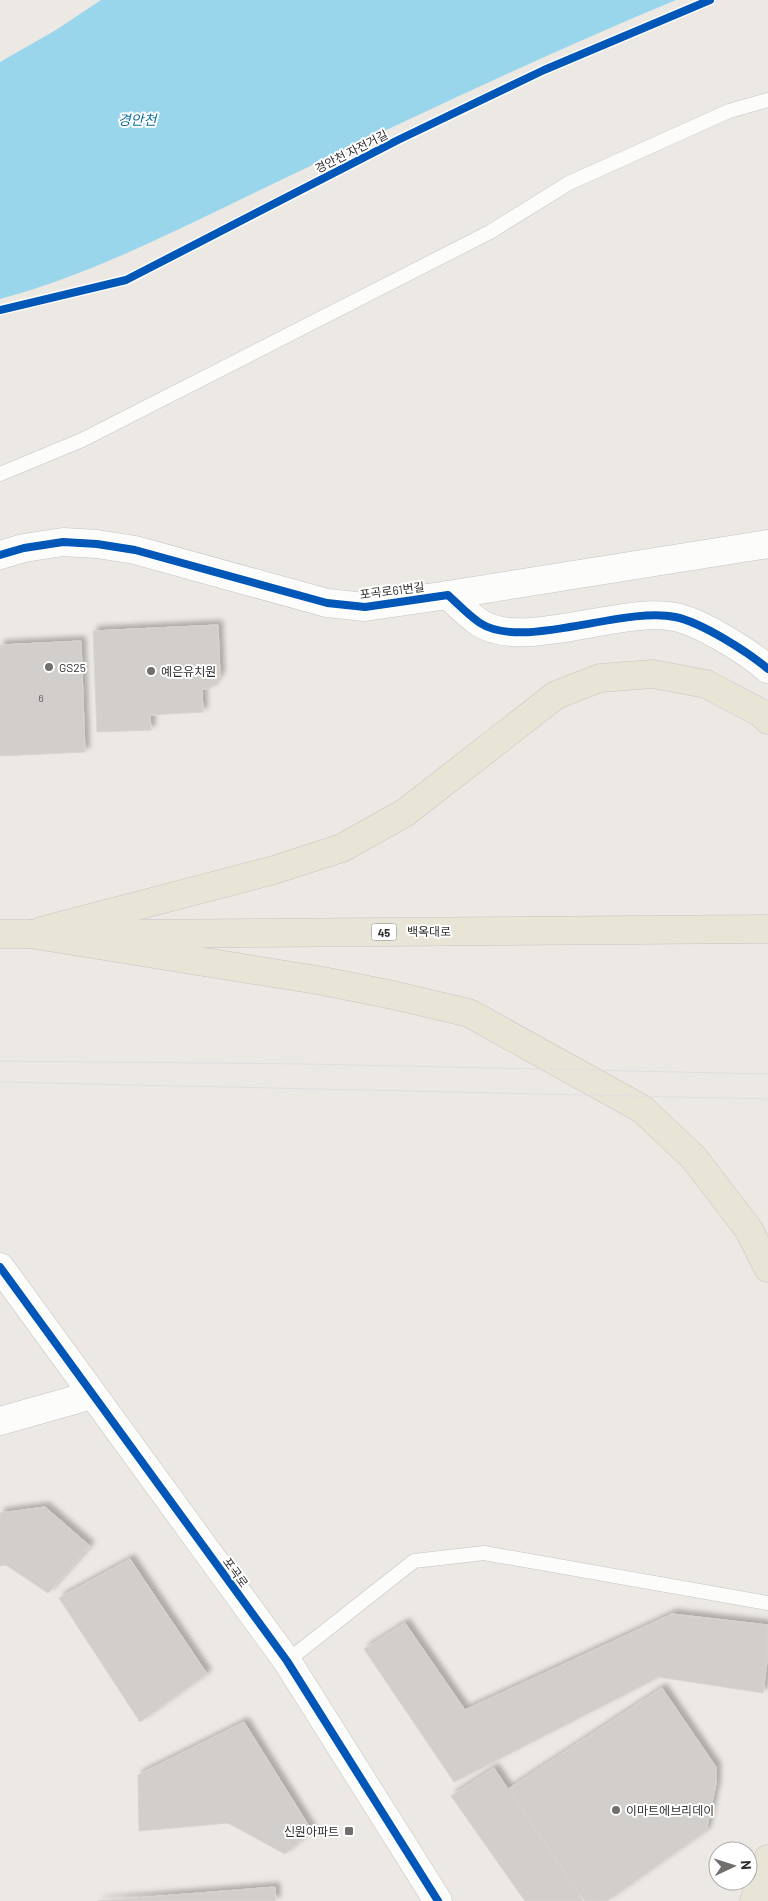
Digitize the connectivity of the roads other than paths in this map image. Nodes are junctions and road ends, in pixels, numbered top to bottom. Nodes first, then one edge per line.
1 (768, 100) edge
2 (0, 474) edge
3 (768, 544) edge
4 (0, 555) edge
5 (448, 594) junction
6 (768, 669) edge
7 (768, 720) edge
8 (768, 929) edge
9 (0, 934) edge
10 (30, 934) junction
11 (0, 1267) edge
12 (768, 1268) edge
13 (92, 1395) junction
14 (0, 1421) edge
15 (768, 1603) edge
16 (287, 1661) junction
17 (768, 1859) edge
18 (438, 1901) edge
19 (754, 1901) edge

1 - 2 lane
3 - 5 street, 포곡로61번길
4 - 5 street, 포곡로61번길
5 - 6 street
7 - 10 main road
8 - 10 main road, 백옥대로 / 45
9 - 10 main road, 백옥대로 / 45
10 - 12 main road
11 - 13 street, 포곡로
13 - 14 street
13 - 16 street, 포곡로
15 - 16 lane
16 - 18 street, 포곡로
17 - 19 main road

